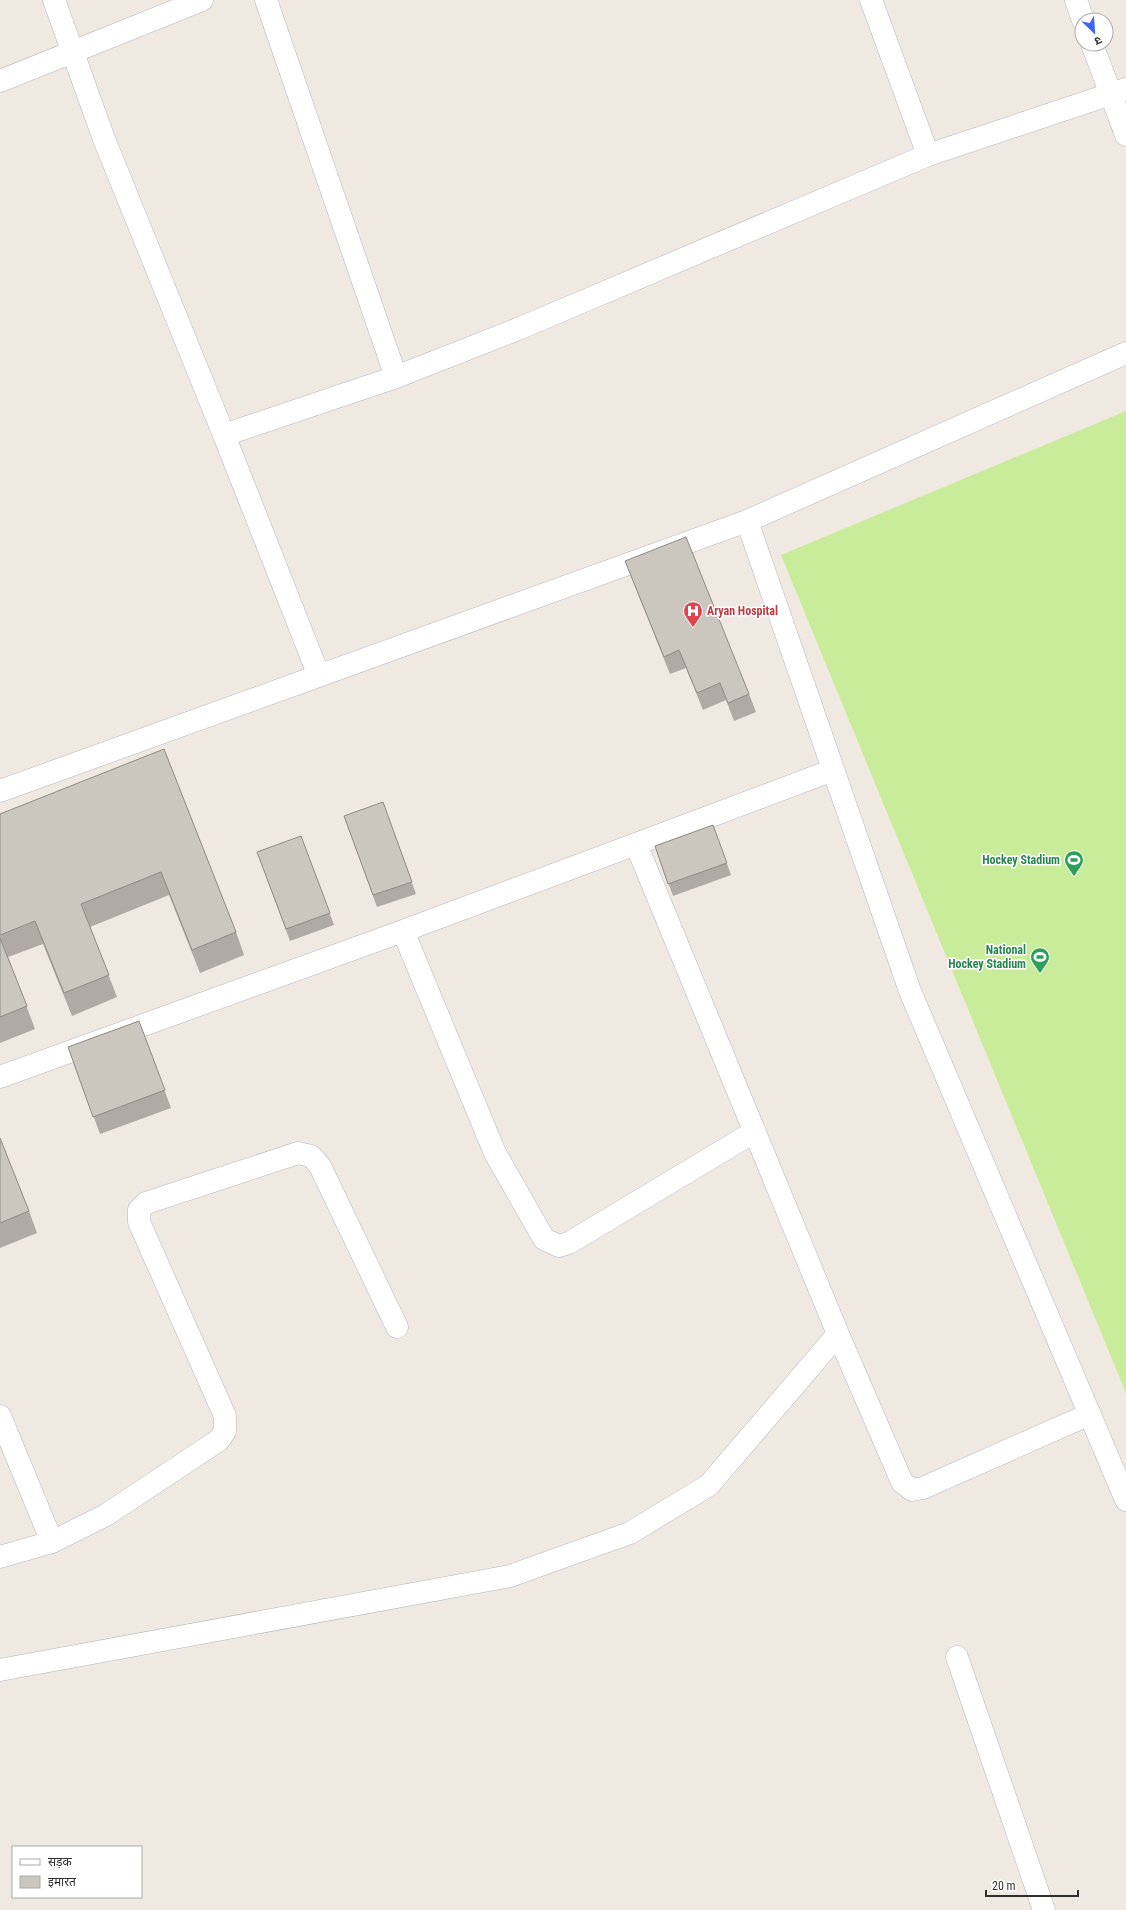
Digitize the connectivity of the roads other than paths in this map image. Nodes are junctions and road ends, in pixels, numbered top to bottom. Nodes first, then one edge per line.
1 (54, 0) edge
2 (202, 0) edge
3 (266, 0) edge
4 (871, 0) edge
5 (1076, 0) edge
6 (1080, 12) edge
7 (74, 52) junction
8 (1096, 52) edge
9 (0, 81) edge
10 (1118, 92) edge
11 (1126, 135) edge
12 (928, 155) junction
13 (1126, 353) edge
14 (396, 377) junction
15 (224, 436) junction
16 (747, 521) junction
17 (319, 676) junction
18 (833, 770) junction
19 (0, 791) edge
20 (636, 844) junction
21 (403, 931) junction
22 (0, 1077) edge
23 (754, 1132) junction
24 (397, 1327) dead end
25 (838, 1334) junction
26 (1090, 1414) junction
27 (0, 1416) edge
28 (1126, 1500) edge
29 (52, 1542) junction
30 (0, 1557) edge
31 (957, 1657) dead end
32 (0, 1670) edge
33 (1044, 1910) edge

1 - 7 street
2 - 7 street
3 - 14 street
4 - 12 street
5 - 6 street
7 - 9 street
7 - 15 street
8 - 10 street
10 - 11 street
10 - 12 street
12 - 14 street
13 - 16 street
14 - 15 street
15 - 17 street
16 - 17 street
16 - 18 street
17 - 19 street
18 - 20 street
18 - 26 street
20 - 21 street
20 - 23 street
21 - 22 street
21 - 23 street
23 - 25 street
24 - 29 street
25 - 26 street
25 - 32 street
26 - 28 street
27 - 29 street
29 - 30 street
31 - 33 street

